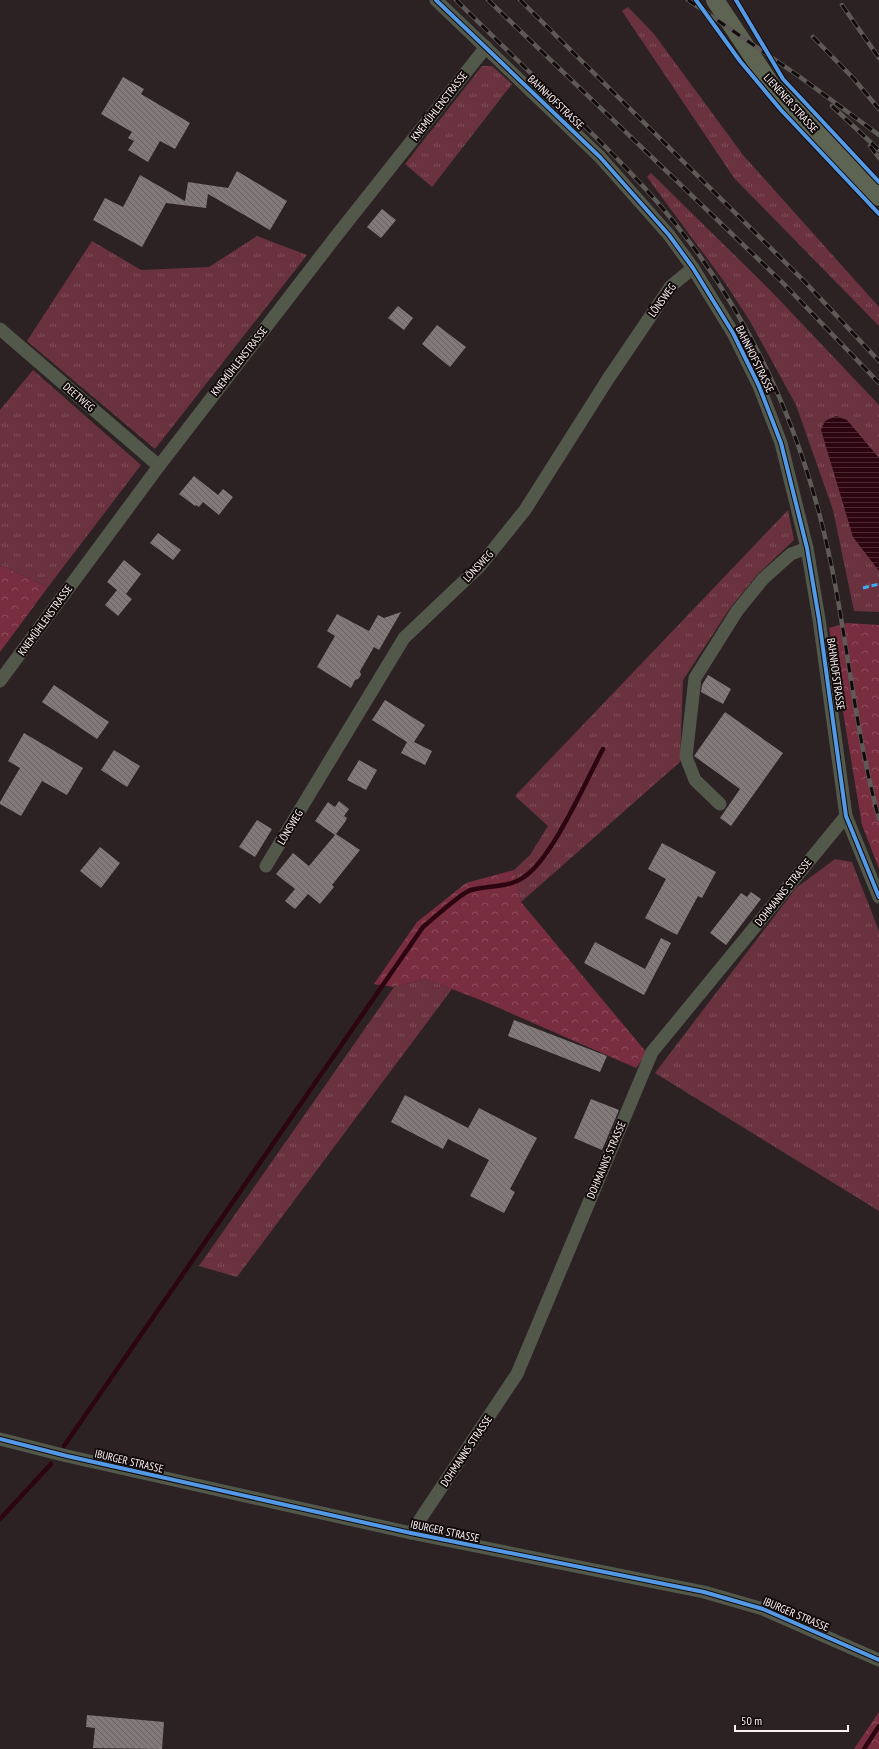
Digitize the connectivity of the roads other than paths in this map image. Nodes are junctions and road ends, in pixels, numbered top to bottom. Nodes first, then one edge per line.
1 (436, 0) edge
2 (715, 0) edge
3 (486, 47) junction
4 (879, 197) edge
5 (693, 268) junction
6 (0, 329) edge
7 (159, 466) junction
8 (807, 548) junction
9 (0, 682) edge
10 (720, 804) dead end
11 (846, 816) junction
12 (266, 866) dead end
13 (879, 897) edge
14 (0, 1439) edge
15 (411, 1533) junction
16 (879, 1660) edge

1 - 3 street, BAHNHOFSTRASSE
2 - 4 street, LIENENER STRASSE
3 - 5 street, BAHNHOFSTRASSE
3 - 7 street, KNEMÜHLENSTRASSE
5 - 8 street, BAHNHOFSTRASSE
5 - 12 street, LÖNSWEG
6 - 7 street, DEETWEG
7 - 9 street, KNEMÜHLENSTRASSE
8 - 10 street
8 - 11 street, BAHNHOFSTRASSE
11 - 13 street, BAHNHOFSTRASSE
11 - 15 street, DOHMANNS STRASSE
14 - 15 street, IBURGER STRASSE
15 - 16 street, IBURGER STRASSE

